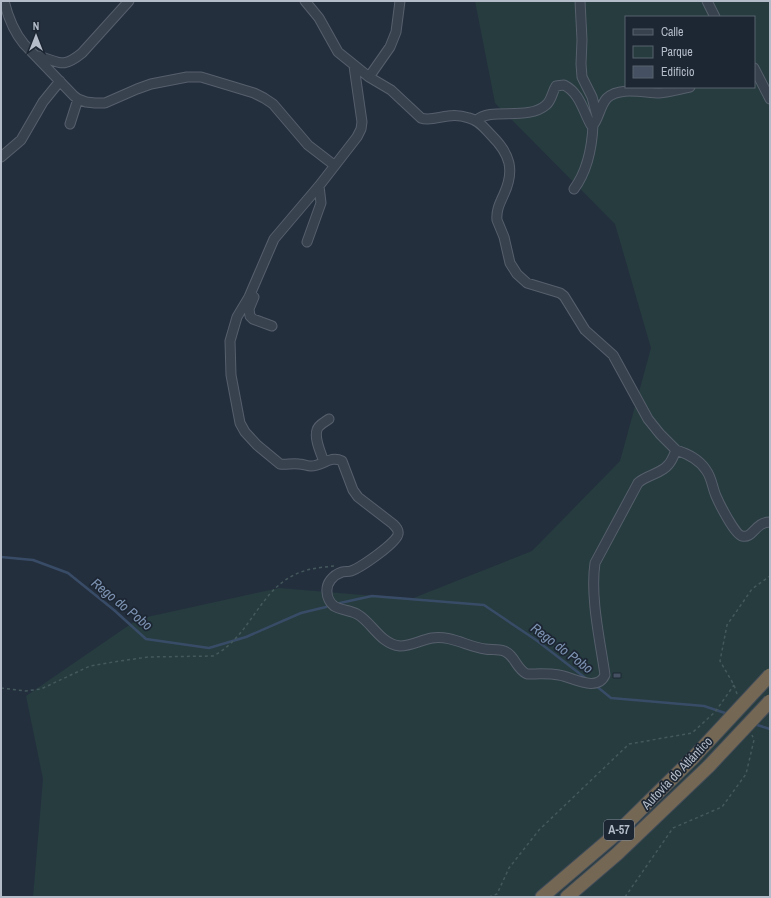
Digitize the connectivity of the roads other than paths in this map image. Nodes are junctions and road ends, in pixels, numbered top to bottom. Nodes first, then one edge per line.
1 (4, 1) edge
2 (129, 1) edge
3 (305, 1) edge
4 (400, 1) edge
5 (580, 1) edge
6 (707, 1) edge
7 (714, 16) edge
8 (37, 56) junction
9 (354, 66) junction
10 (755, 70) edge
11 (370, 77) junction
12 (60, 81) junction
13 (755, 82) edge
14 (763, 86) junction
15 (685, 88) edge
16 (78, 99) junction
17 (770, 99) edge
18 (597, 116) junction
19 (477, 120) junction
20 (70, 124) dead end
21 (593, 125) junction
22 (1, 157) edge
23 (334, 165) junction
24 (319, 186) junction
25 (574, 189) dead end
26 (307, 242) dead end
27 (265, 258) junction
28 (272, 326) dead end
29 (329, 419) dead end
30 (676, 450) junction
31 (324, 462) junction
32 (770, 522) edge
33 (770, 676) edge
34 (770, 701) edge
35 (542, 897) edge
36 (567, 897) edge

1 - 8 street
2 - 8 street
3 - 9 street
4 - 11 street
5 - 18 street
6 - 7 street
8 - 12 street
9 - 11 street
9 - 23 street
10 - 14 street
11 - 19 street
12 - 16 street
12 - 22 street
13 - 14 street
14 - 17 street
15 - 18 street
16 - 20 street
16 - 23 street
18 - 21 street
19 - 21 street
19 - 30 street
21 - 25 street
23 - 24 street
24 - 26 street
24 - 27 street
27 - 28 street
27 - 31 street
29 - 31 street
30 - 31 street
30 - 32 street
33 - 35 highway, Autovía do Atlántico / A-57, bridge
34 - 36 highway, Autovía do Atlántico / A-57, bridge

